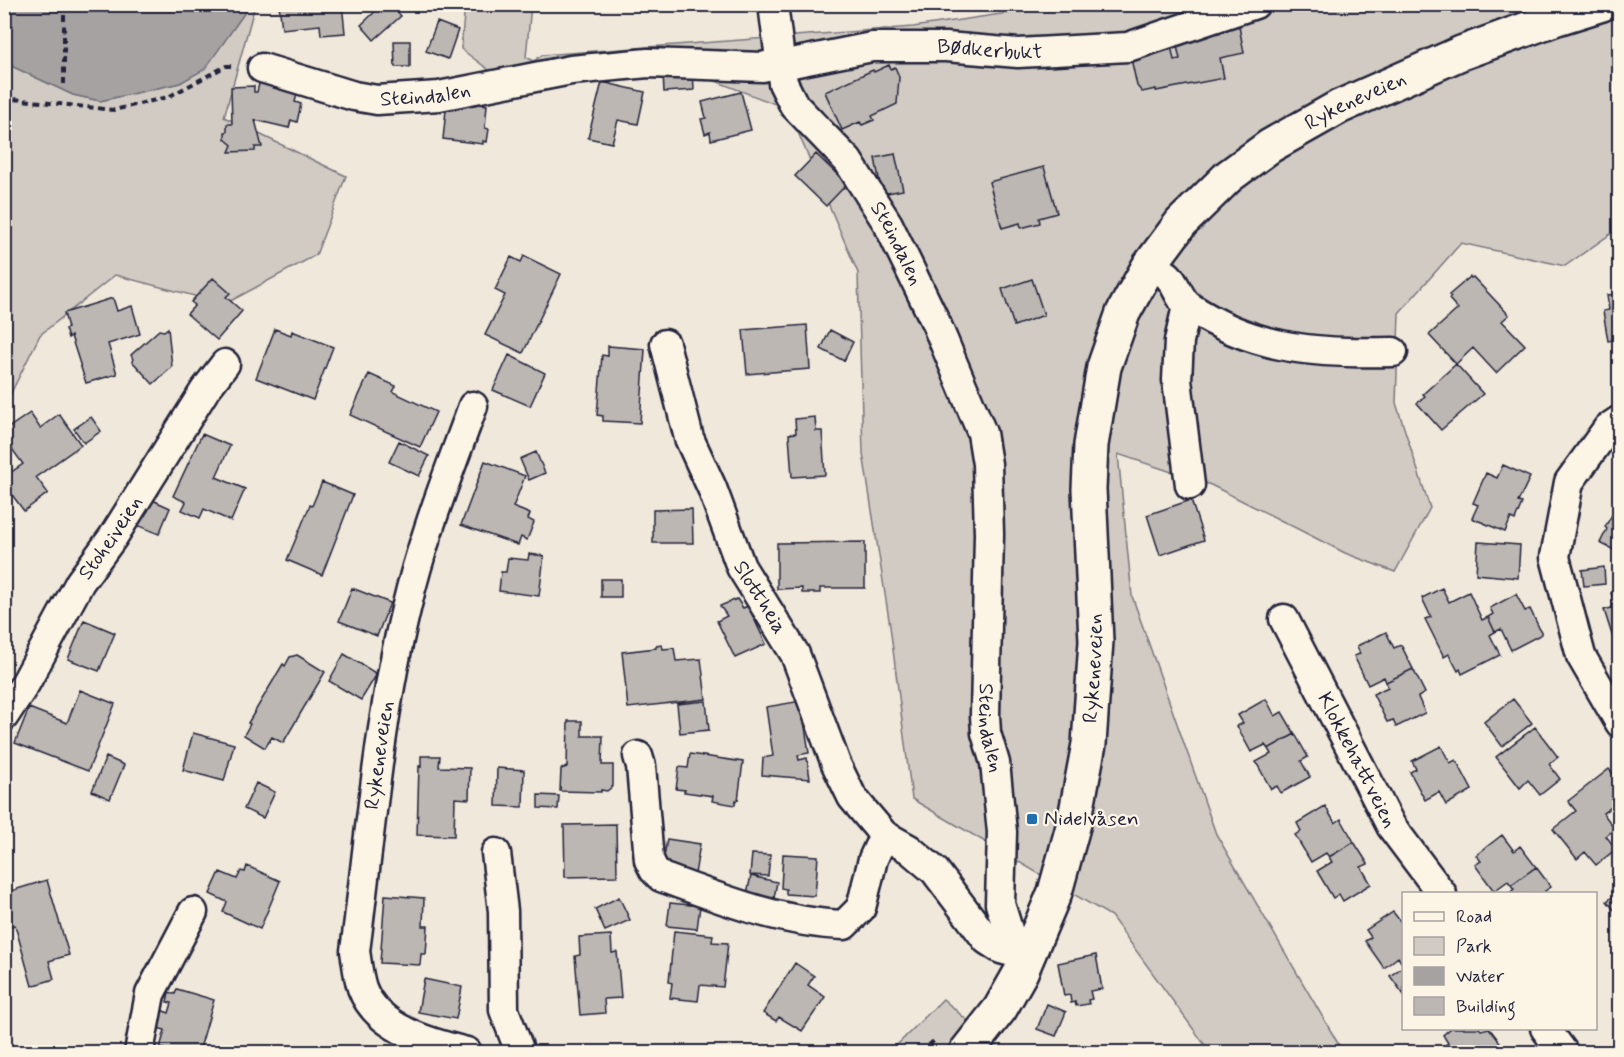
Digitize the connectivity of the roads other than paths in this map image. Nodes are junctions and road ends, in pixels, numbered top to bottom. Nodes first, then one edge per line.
1 (773, 4) edge
2 (1255, 4) edge
3 (1602, 4) edge
4 (779, 62) junction
5 (262, 68) road end
6 (1149, 266) junction
7 (1187, 306) junction
8 (665, 344) dead end
9 (1393, 352) dead end
10 (225, 364) dead end
11 (473, 406) dead end
12 (1620, 420) edge
13 (1190, 485) dead end
14 (1284, 619) dead end
15 (4, 716) edge
16 (1620, 723) edge
17 (638, 756) dead end
18 (884, 835) junction
19 (496, 853) dead end
20 (1440, 892) edge
21 (193, 912) dead end
22 (1028, 957) junction
23 (1546, 1030) edge
24 (139, 1053) edge
25 (467, 1053) edge
26 (519, 1053) edge
27 (966, 1053) edge
28 (1563, 1053) edge

1 - 4 street
2 - 4 street, Bødkerbukt
3 - 6 main road, Rykeneveien
4 - 5 street, Steindalen
4 - 22 street, Steindalen
6 - 7 street
6 - 22 main road, Rykeneveien
7 - 9 street
7 - 13 street
8 - 18 street, Slottheia
10 - 15 street, Stoheiveien
11 - 25 street, Rykeneveien
12 - 16 street
14 - 20 street, Klokkehattveien
17 - 18 street
18 - 22 street, Slottheia
19 - 26 street
21 - 24 street
22 - 27 main road, Rykeneveien
23 - 28 street

